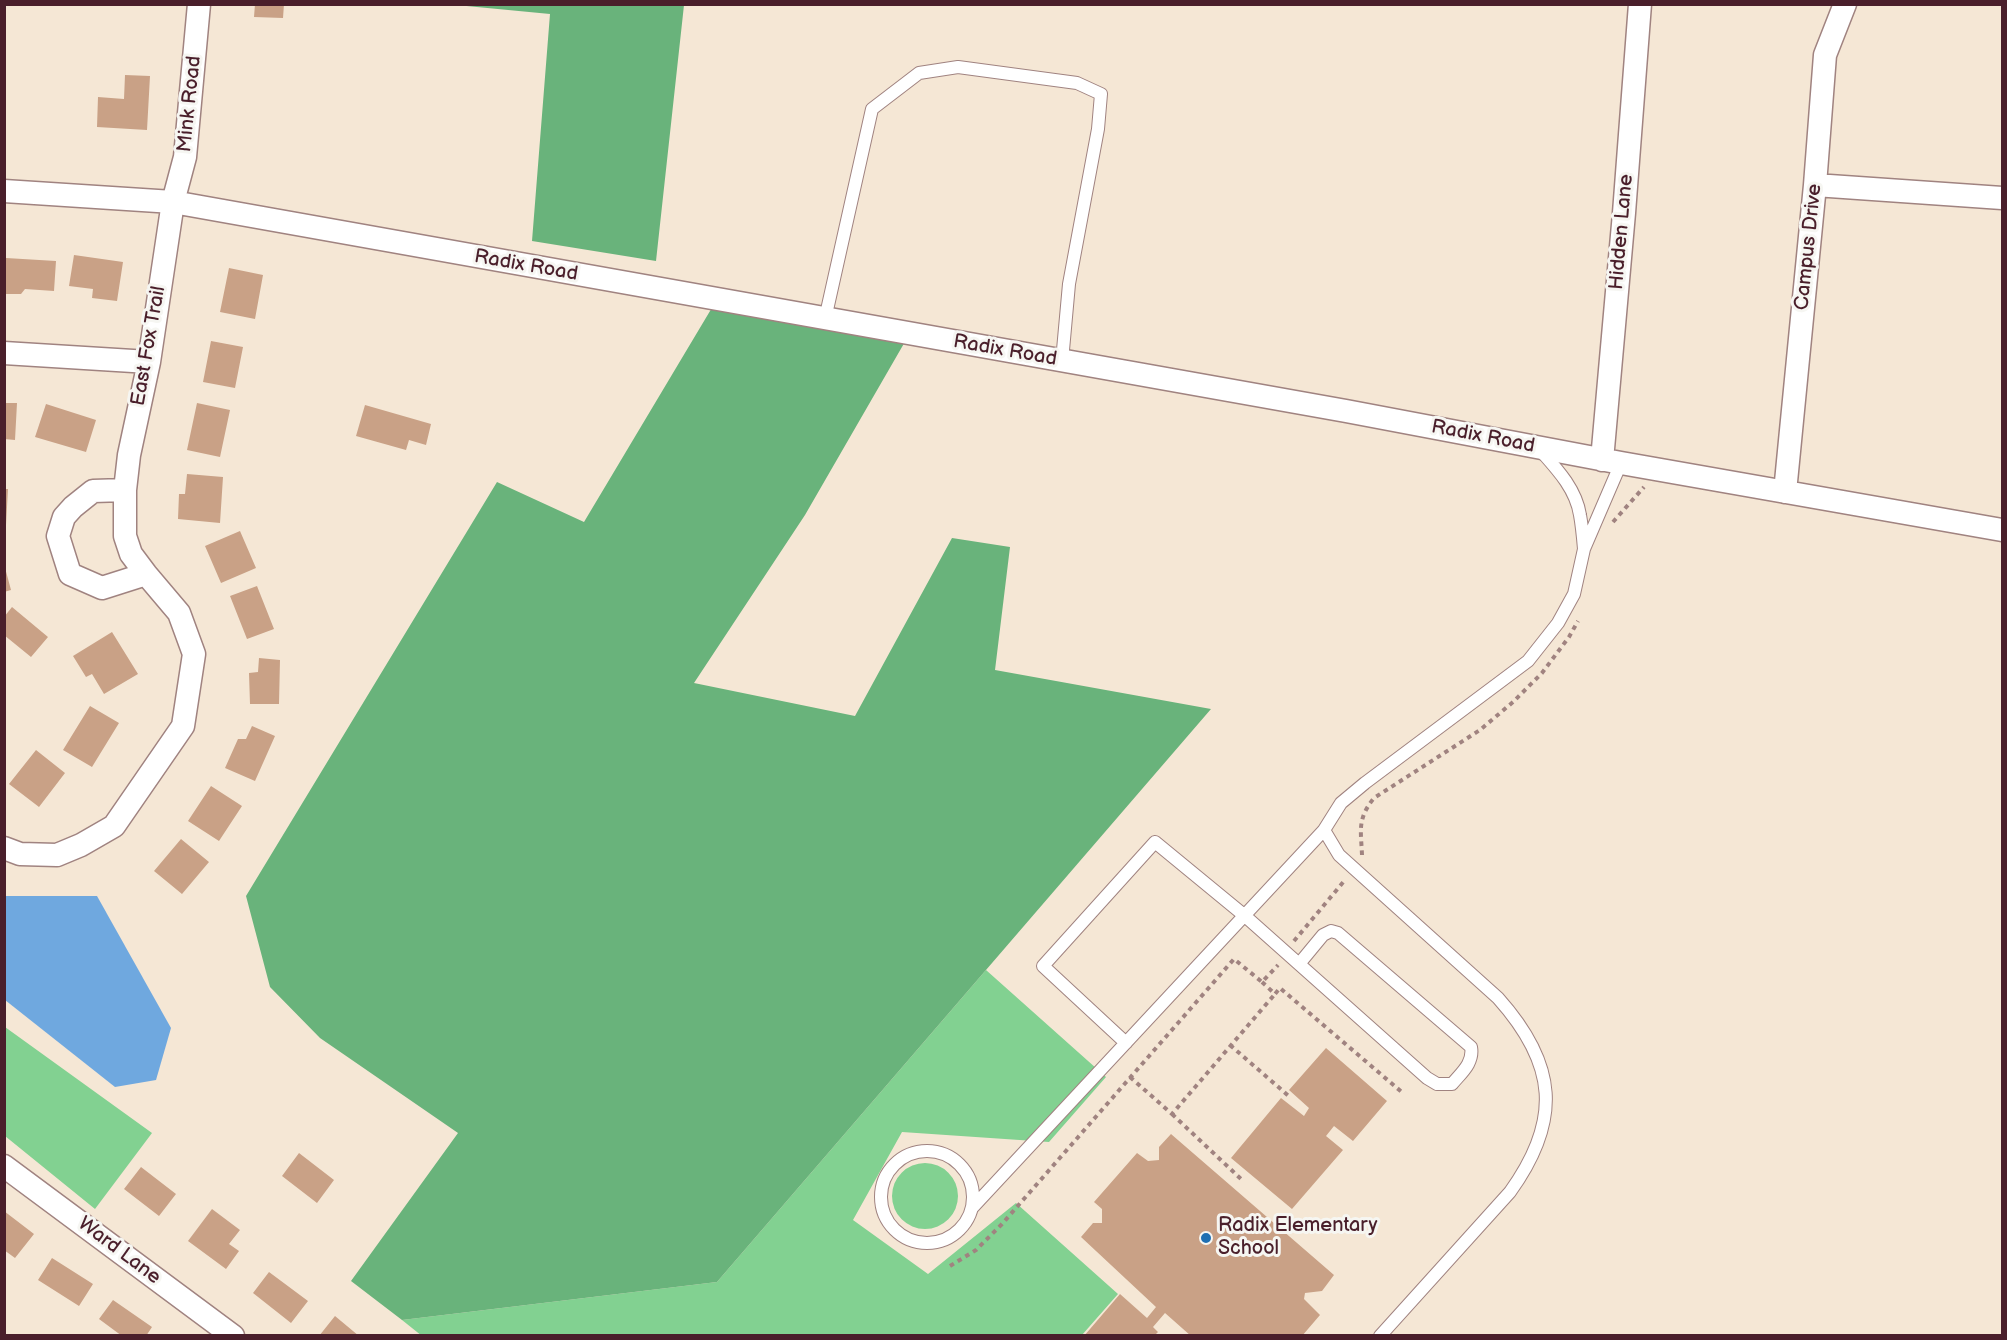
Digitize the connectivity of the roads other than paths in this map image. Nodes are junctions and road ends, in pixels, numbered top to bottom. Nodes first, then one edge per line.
1 (199, 4) edge
2 (1640, 4) edge
3 (1845, 4) edge
4 (1815, 185) junction
5 (4, 191) edge
6 (2002, 198) edge
7 (173, 202) junction
8 (825, 319) junction
9 (4, 353) edge
10 (1062, 361) junction
11 (149, 362) junction
12 (1537, 447) junction
13 (1611, 462) junction
14 (124, 490) junction
15 (1785, 492) junction
16 (2002, 530) edge
17 (1584, 549) junction
18 (146, 574) junction
19 (1324, 830) junction
20 (4, 848) edge
21 (1245, 916) junction
22 (1299, 964) junction
23 (1126, 1043) junction
24 (4, 1166) edge
25 (973, 1207) junction
26 (233, 1335) edge
27 (1380, 1335) edge

1 - 7 street, Mink Road
2 - 13 street, Hidden Lane
3 - 4 street, Campus Drive
4 - 6 street
4 - 15 street, Campus Drive
5 - 7 street, Radix Road
7 - 8 street, Radix Road
7 - 11 street, East Fox Trail
8 - 10 street, Radix Road
8 - 10 lane
9 - 11 street
10 - 12 street, Radix Road
11 - 14 street, East Fox Trail
12 - 13 street, Radix Road
12 - 17 lane
13 - 15 street, Radix Road
13 - 17 lane
14 - 18 street, East Fox Trail
14 - 18 street
15 - 16 street, Radix Road
17 - 19 lane
18 - 20 street, East Fox Trail
19 - 21 lane
19 - 27 lane
21 - 22 lane
21 - 23 lane
21 - 23 lane
22 - 22 lane
23 - 25 lane
24 - 26 street, Ward Lane
25 - 25 lane

